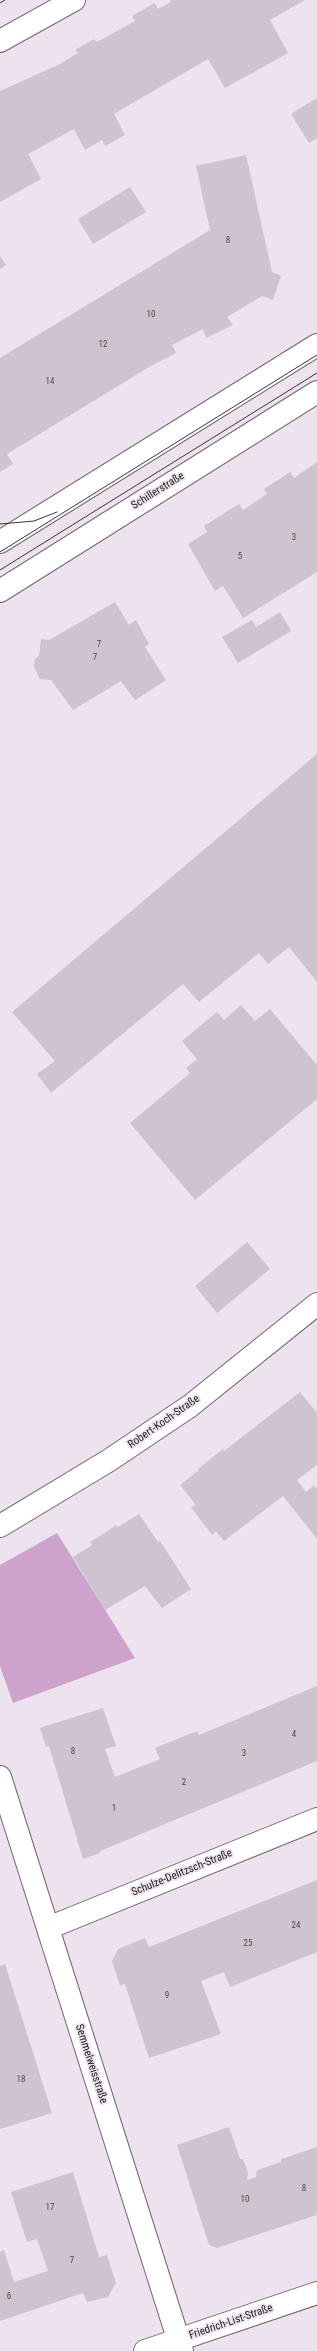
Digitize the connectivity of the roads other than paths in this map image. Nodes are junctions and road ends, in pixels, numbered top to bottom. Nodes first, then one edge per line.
1 (74, 0) edge
2 (0, 41) edge
3 (317, 345) edge
4 (317, 392) edge
5 (0, 542) edge
6 (0, 591) edge
7 (317, 1304) edge
8 (0, 1526) edge
9 (0, 1777) edge
10 (317, 1819) edge
11 (48, 1928) junction
12 (317, 2293) edge
13 (180, 2345) edge
14 (145, 2351) edge

1 - 2 street
3 - 5 street
4 - 6 street, Schillerstraße
7 - 8 street, Robert-Koch-Straße
9 - 11 street, Semmelweisstraße
10 - 11 street, Schulze-Delitzsch-Straße
11 - 13 street, Semmelweisstraße
12 - 13 street, Friedrich-List-Straße
13 - 14 street, Friedrich-List-Straße

